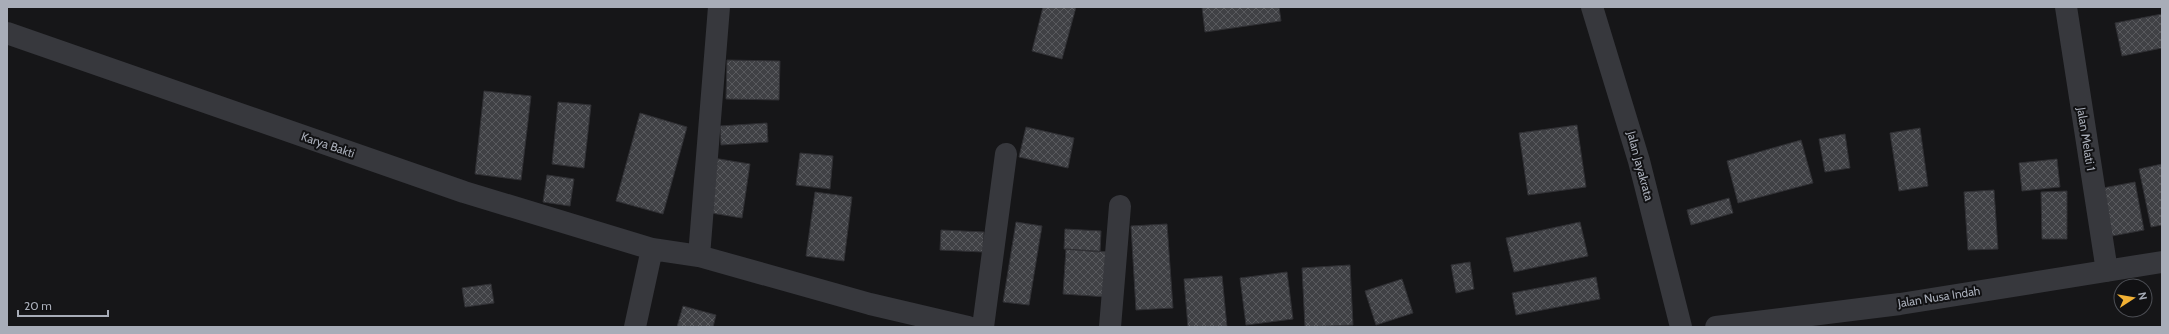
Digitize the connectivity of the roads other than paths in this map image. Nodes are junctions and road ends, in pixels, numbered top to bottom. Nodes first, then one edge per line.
1 (719, 7) edge
2 (1592, 7) edge
3 (2066, 7) edge
4 (7, 33) edge
5 (1006, 154) dead end
6 (1120, 206) dead end
7 (652, 249) junction
8 (699, 256) junction
9 (2162, 262) edge
10 (2107, 271) junction
11 (635, 327) edge
12 (968, 327) edge
13 (983, 327) edge
14 (1110, 327) edge
15 (1681, 327) edge
16 (1716, 327) edge

1 - 8 street
2 - 15 street, Jalan Jayakrata
3 - 10 street, Jalan Melati 1
4 - 7 street, Karya Bakti
5 - 13 street
6 - 14 street
7 - 8 street, Karya Bakti
7 - 11 street
8 - 12 street, Karya Bakti
9 - 10 street, Jalan Nusa Indah
10 - 16 street, Jalan Nusa Indah

